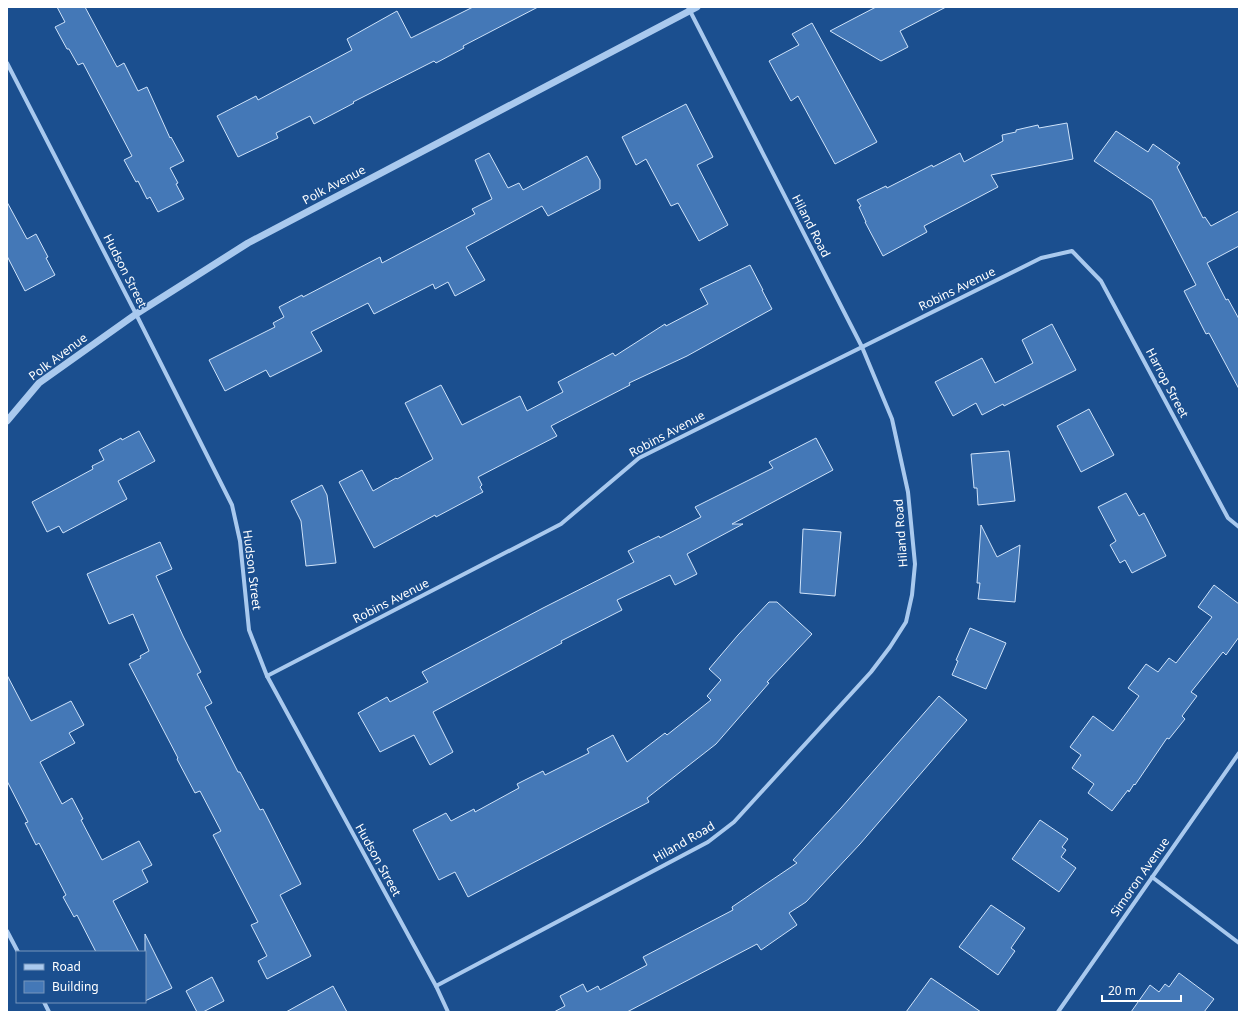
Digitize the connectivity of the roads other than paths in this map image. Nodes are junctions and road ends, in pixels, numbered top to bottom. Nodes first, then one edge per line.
1 (697, 7) edge
2 (689, 9) edge
3 (7, 63) edge
4 (1072, 251) joint
5 (136, 314) junction
6 (862, 347) junction
7 (7, 421) edge
8 (1239, 527) edge
9 (267, 676) junction
10 (1239, 753) edge
11 (1152, 877) junction
12 (7, 931) edge
13 (1239, 943) edge
14 (17, 951) edge
15 (436, 986) junction
16 (44, 1003) edge
17 (49, 1012) edge
18 (448, 1012) edge
19 (1058, 1012) edge

1 - 2 street, Polk Avenue
2 - 5 street, Polk Avenue
2 - 6 street, Hiland Road
3 - 5 street, Hudson Street
4 - 6 street, Robins Avenue
4 - 8 street, Harrop Street
5 - 7 street, Polk Avenue
5 - 9 street, Hudson Street
6 - 9 street, Robins Avenue
6 - 15 street, Hiland Road
9 - 15 street, Hudson Street
10 - 11 street, Simoron Avenue
11 - 13 street
11 - 19 street, Simoron Avenue
12 - 14 street
15 - 18 street, Hudson Street
16 - 17 street

